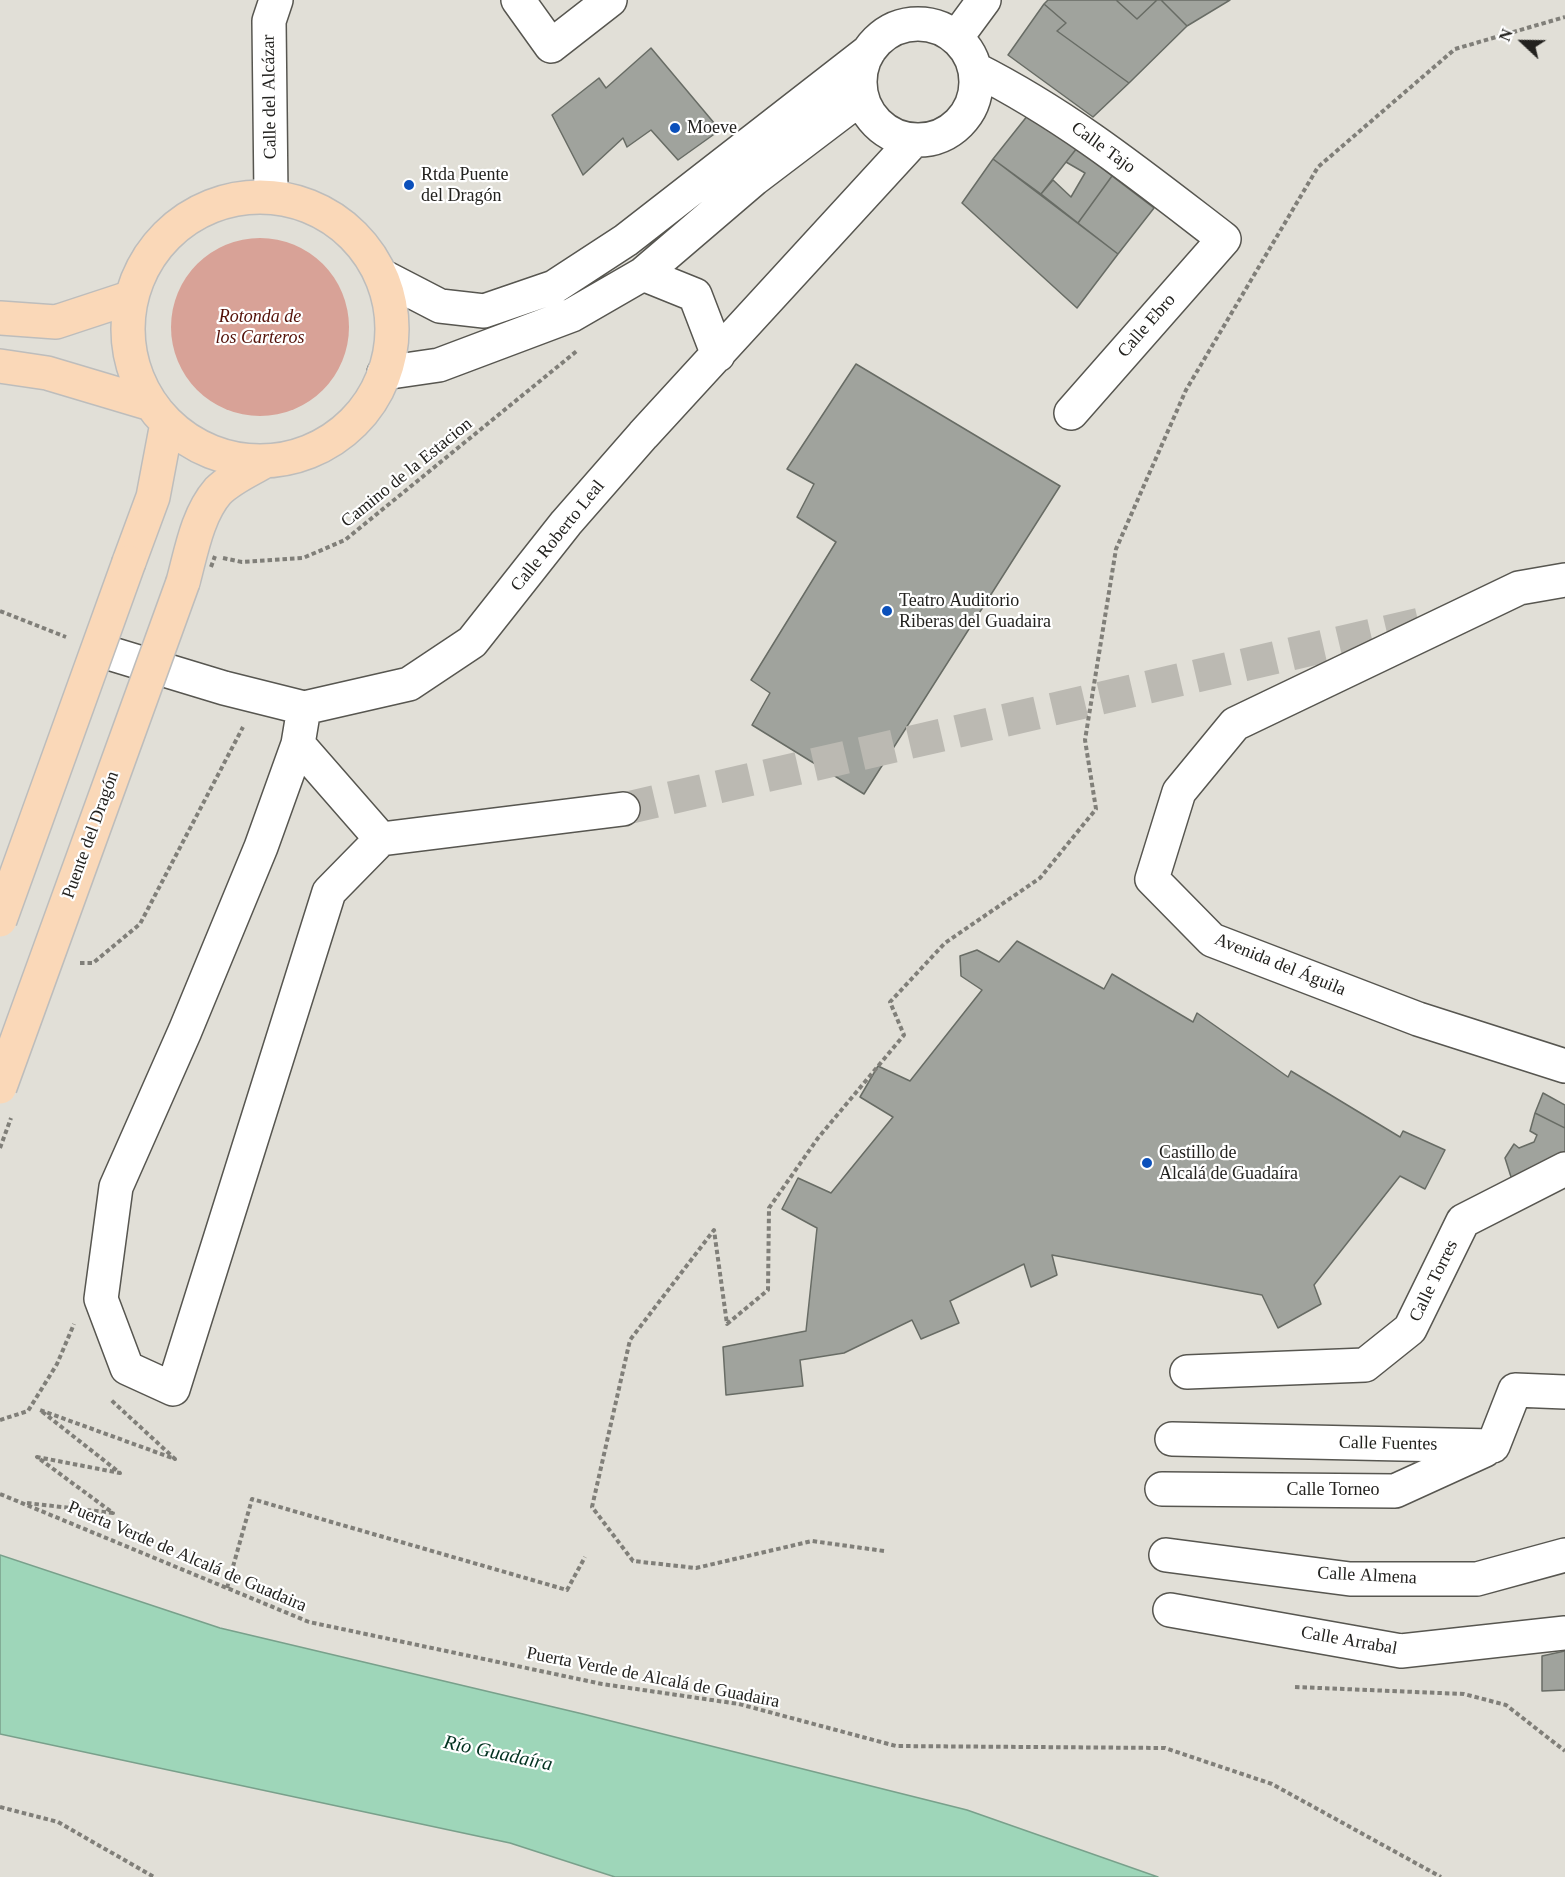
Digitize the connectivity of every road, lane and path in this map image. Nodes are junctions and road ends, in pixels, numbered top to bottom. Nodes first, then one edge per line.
1 (276, 0) edge
2 (518, 0) edge
3 (610, 0) edge
4 (984, 0) edge
5 (898, 14) edge
6 (1565, 17) edge
7 (942, 22) edge
8 (869, 51) junction
9 (975, 69) junction
10 (862, 97) junction
11 (912, 142) junction
12 (271, 196) junction
13 (1224, 239) joint
14 (643, 274) junction
15 (382, 276) junction
16 (132, 297) junction
17 (572, 315) junction
18 (0, 318) edge
19 (718, 355) junction
20 (0, 366) edge
21 (384, 373) junction
22 (159, 413) junction
23 (1071, 413) dead end
24 (265, 461) junction
25 (187, 567) junction
26 (1565, 580) edge
27 (0, 611) edge
28 (102, 651) joint
29 (259, 697) junction
30 (304, 708) junction
31 (298, 744) junction
32 (622, 809) tunnel mouth
33 (381, 839) junction
34 (0, 920) edge
35 (76, 962) dead end
36 (1565, 1066) edge
37 (0, 1087) edge
38 (1565, 1169) edge
39 (127, 1368) junction
40 (1187, 1372) dead end
41 (1565, 1392) edge
42 (1172, 1439) dead end
43 (1493, 1446) junction
44 (1162, 1489) dead end
45 (0, 1494) edge
46 (22, 1503) junction
47 (884, 1551) dead end
48 (1166, 1555) dead end
49 (1565, 1556) edge
50 (585, 1557) dead end
51 (226, 1588) junction
52 (1170, 1610) dead end
53 (1565, 1633) edge
54 (1295, 1687) dead end
55 (1565, 1751) edge
56 (0, 1807) edge
57 (154, 1877) edge
58 (1441, 1877) edge

1 - 12 street, Calle del Alcázar
2 - 3 street
4 - 7 street
5 - 7 street
5 - 8 street
6 - 47 path
7 - 9 street
8 - 10 street
8 - 15 street
9 - 11 street
9 - 13 street, Calle Tajo
10 - 11 street
10 - 14 street
11 - 19 street, Calle Roberto Leal
12 - 15 main road
12 - 16 main road
13 - 23 street, Calle Ebro
14 - 17 street
14 - 19 street
15 - 21 main road
16 - 18 main road
16 - 22 main road
17 - 21 street
17 - 25 path, Camino de la Estacion
19 - 30 street, Calle Roberto Leal
20 - 22 main road
21 - 24 main road
22 - 24 main road
22 - 34 main road, bridge
24 - 25 main road, Puente del Dragón
25 - 37 main road, Puente del Dragón, bridge
26 - 36 street, Avenida del Águila
27 - 28 path
28 - 29 street, Calle Roberto Leal
29 - 30 street, Calle Roberto Leal
29 - 35 path
30 - 31 street
31 - 33 street
31 - 39 street
32 - 33 street
33 - 39 street
38 - 40 street, Calle Torres
39 - 46 path
41 - 43 street
42 - 43 street, Calle Fuentes
43 - 44 street, Calle Torneo
45 - 46 path, Puerta Verde de Alcalá de Guadaira
46 - 51 path, Puerta Verde de Alcalá de Guadaira
48 - 49 street, Calle Almena
50 - 51 path
51 - 58 path, Puerta Verde de Alcalá de Guadaira
52 - 53 street, Calle Arrabal
54 - 55 path
56 - 57 path

